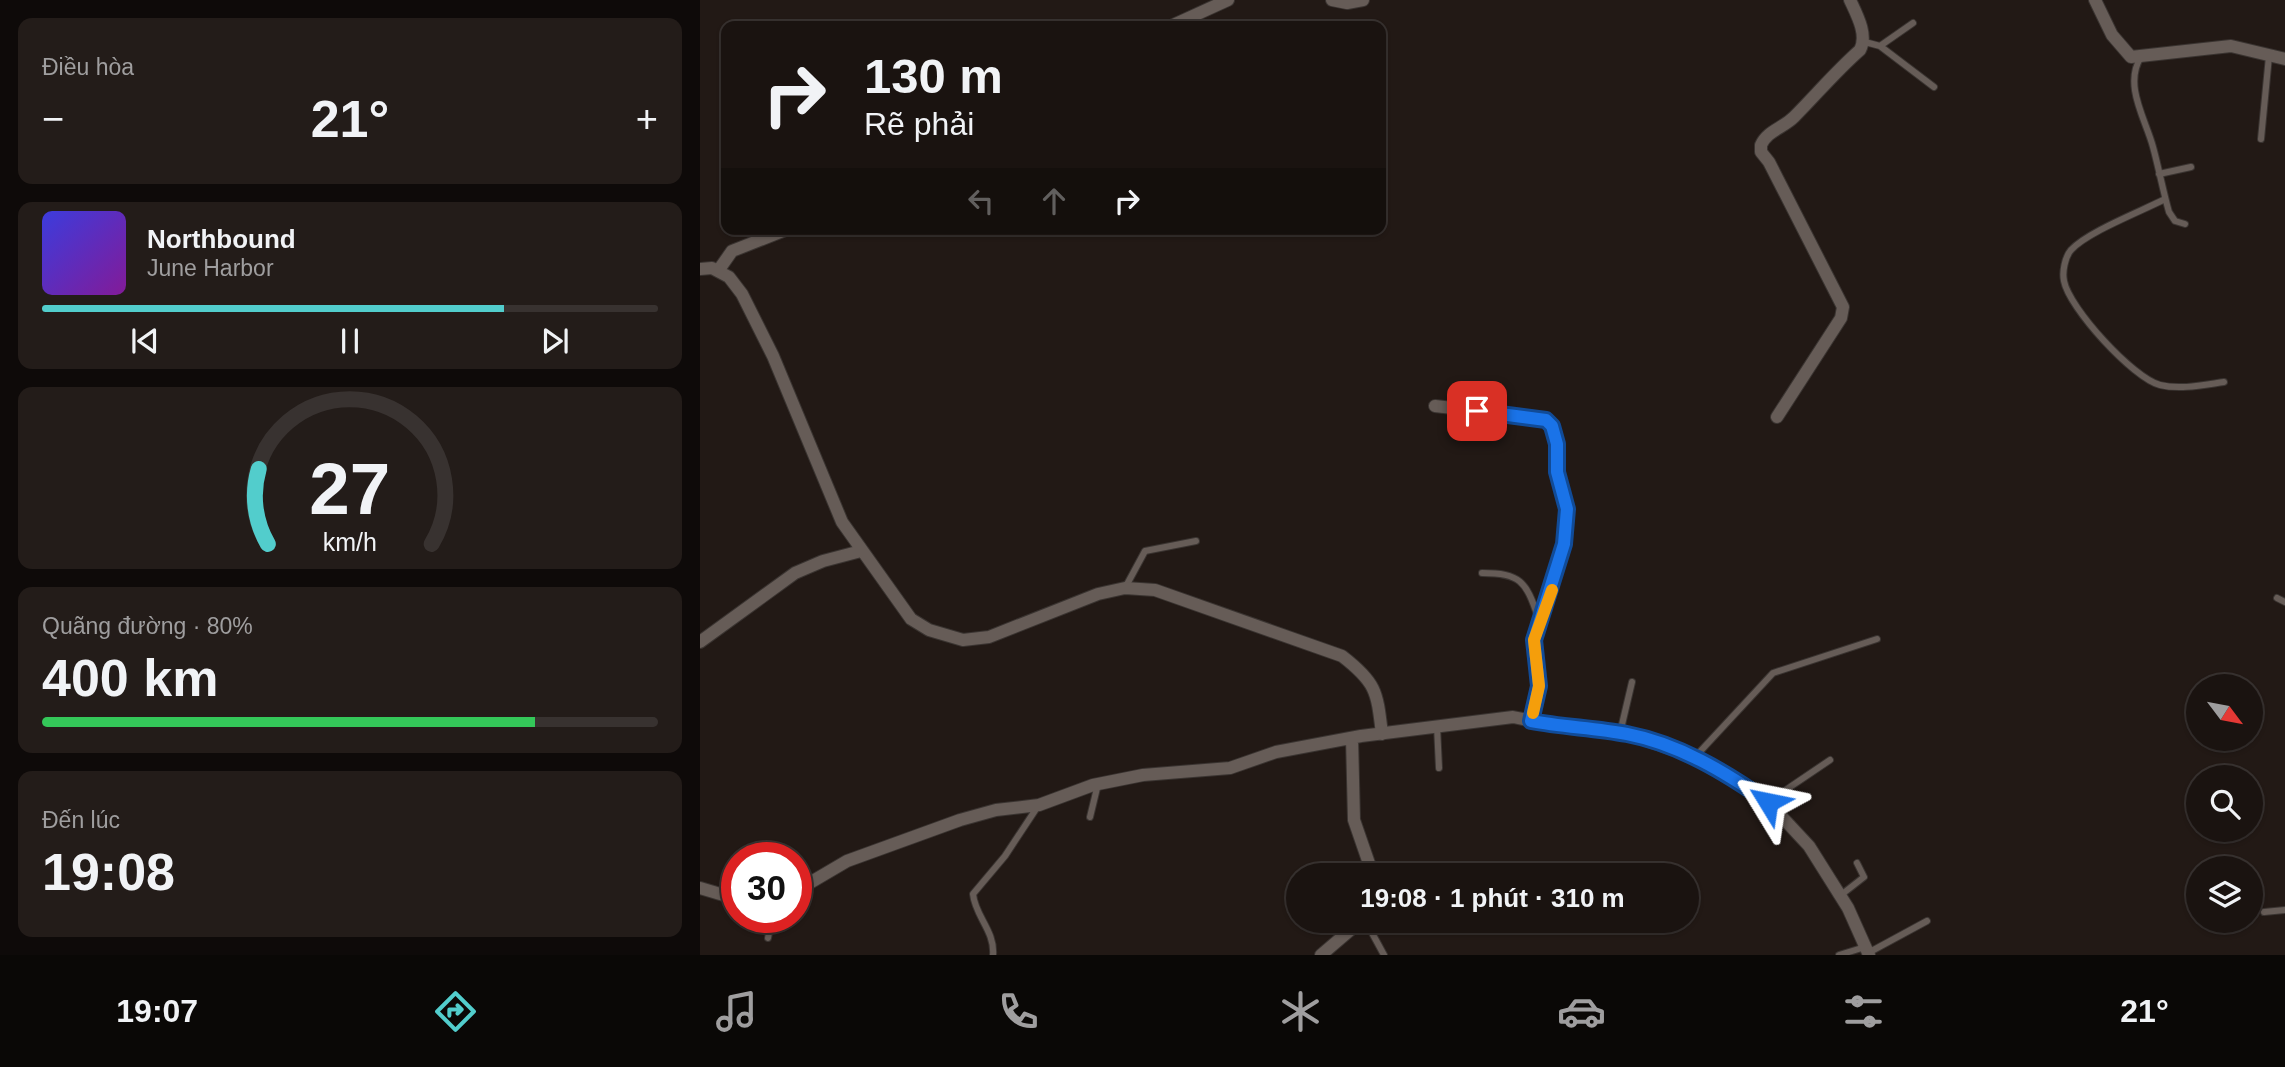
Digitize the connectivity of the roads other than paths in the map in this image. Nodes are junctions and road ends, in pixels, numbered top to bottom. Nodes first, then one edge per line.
1 (1228, 0) edge
2 (1332, 0) edge
3 (1363, 0) edge
4 (1850, 0) edge
5 (2095, 0) edge
6 (1182, 21) edge
7 (1913, 23) dead end
8 (1865, 42) junction
9 (1880, 46) junction
10 (2269, 56) junction
11 (2141, 57) junction
12 (2285, 59) edge
13 (1934, 87) dead end
14 (2260, 139) dead end
15 (2191, 167) dead end
16 (2159, 174) junction
17 (2165, 199) junction
18 (2185, 224) dead end
19 (773, 235) edge
20 (700, 269) edge
21 (718, 271) junction
22 (2224, 382) dead end
23 (1435, 406) dead end
24 (1777, 417) dead end
25 (1196, 541) dead end
26 (861, 551) junction
27 (1482, 573) dead end
28 (1125, 588) junction
29 (2277, 598) dead end
30 (2285, 602) edge
31 (1539, 619) junction
32 (1877, 639) dead end
33 (700, 642) edge
34 (1632, 682) dead end
35 (1531, 721) junction
36 (1437, 726) junction
37 (1620, 733) junction
38 (1382, 734) junction
39 (1352, 738) junction
40 (1695, 757) junction
41 (1830, 760) dead end
42 (1439, 768) dead end
43 (1098, 784) junction
44 (1768, 802) junction
45 (1040, 805) junction
46 (1090, 817) dead end
47 (1369, 863) edge
48 (1857, 863) dead end
49 (812, 882) edge
50 (700, 887) edge
51 (721, 894) edge
52 (1841, 895) junction
53 (2285, 910) edge
54 (2264, 912) dead end
55 (1927, 921) dead end
56 (769, 933) edge
57 (1347, 933) edge
58 (1371, 933) edge
59 (768, 938) dead end
60 (1867, 952) edge
61 (993, 955) edge
62 (1321, 955) edge
63 (1384, 955) edge
64 (1839, 955) edge

1 - 6 street
2 - 3 street
4 - 8 street
5 - 11 street
7 - 9 lane
8 - 9 lane
8 - 24 street
9 - 13 lane
10 - 11 street
10 - 12 street
10 - 14 lane
11 - 16 lane
15 - 16 lane
16 - 17 lane
17 - 18 lane
17 - 22 lane
19 - 21 street
20 - 21 street
21 - 26 street
23 - 31 street
25 - 28 lane
26 - 28 street
26 - 33 street
27 - 31 lane
28 - 38 street
29 - 30 lane
31 - 35 street
32 - 40 lane
34 - 37 lane
35 - 36 street
35 - 37 street
36 - 38 street
36 - 42 lane
37 - 40 street
38 - 39 street
39 - 43 street
39 - 47 street
40 - 44 street
41 - 44 lane
43 - 45 street
43 - 46 lane
44 - 52 street
45 - 49 street
45 - 61 lane
48 - 52 lane
50 - 51 street
52 - 60 street
53 - 54 lane
55 - 60 lane
56 - 59 lane
57 - 62 street
58 - 63 lane
60 - 64 lane

